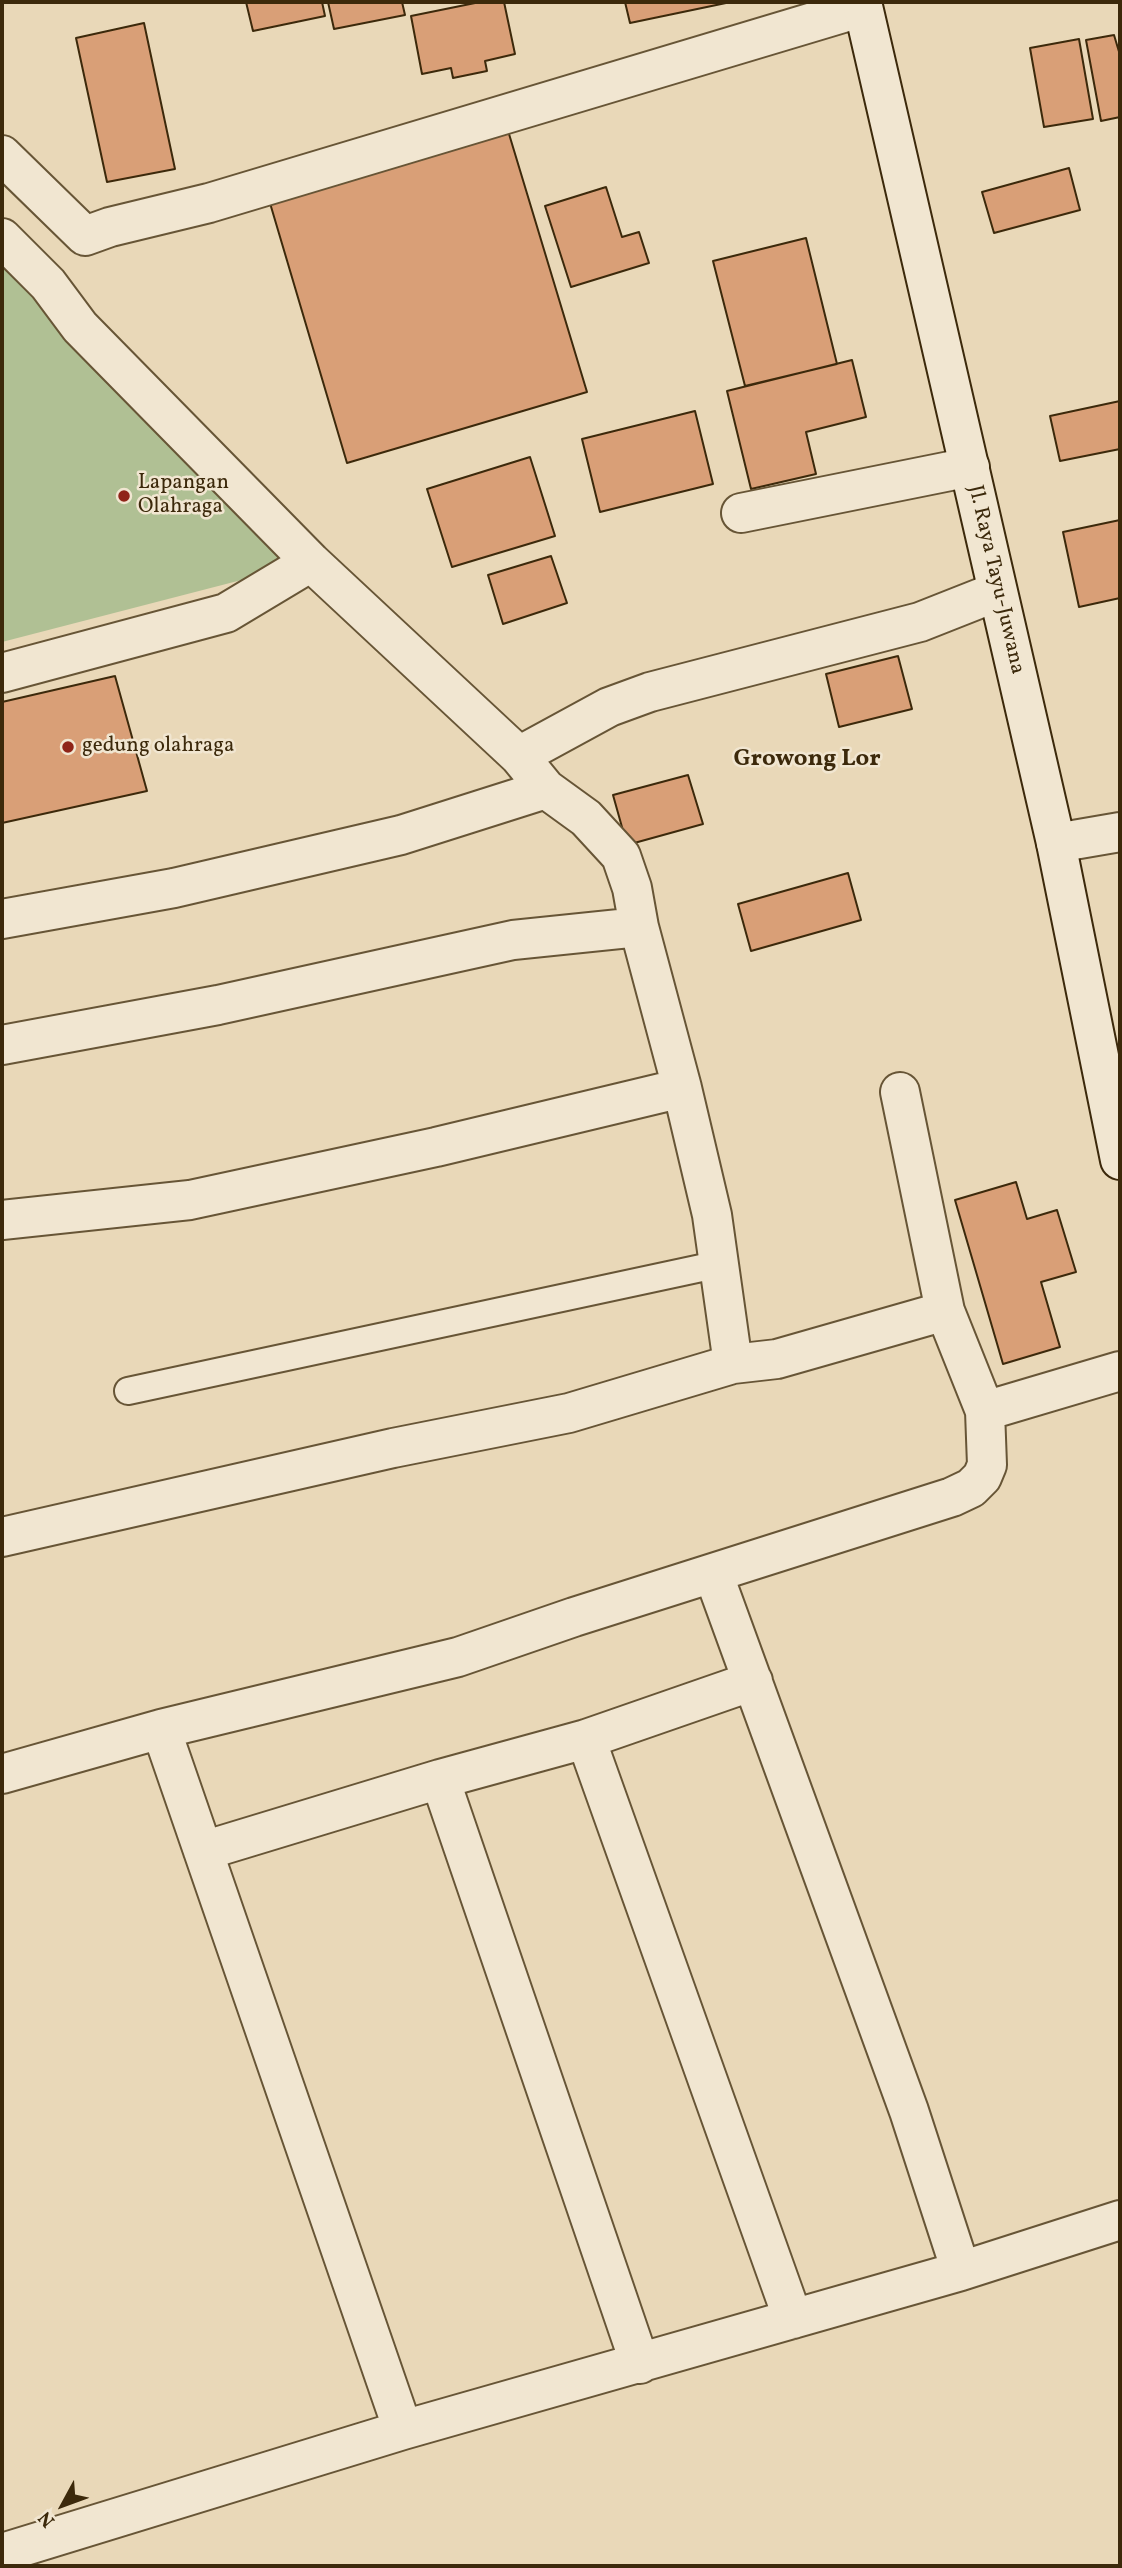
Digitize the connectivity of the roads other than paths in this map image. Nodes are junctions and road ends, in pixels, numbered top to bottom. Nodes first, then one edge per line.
1 (863, 4) edge
2 (2, 155) edge
3 (2, 238) edge
4 (67, 258) junction
5 (970, 467) junction
6 (741, 513) dead end
7 (311, 562) junction
8 (996, 592) junction
9 (2, 673) edge
10 (519, 757) junction
11 (546, 789) junction
12 (1120, 832) edge
13 (1056, 843) junction
14 (2, 919) edge
15 (639, 927) junction
16 (2, 1045) edge
17 (682, 1088) junction
18 (900, 1091) dead end
19 (1120, 1160) edge
20 (2, 1220) edge
21 (720, 1264) junction
22 (945, 1311) junction
23 (733, 1364) junction
24 (1120, 1371) edge
25 (128, 1391) dead end
26 (985, 1411) junction
27 (2, 1537) edge
28 (713, 1573) junction
29 (753, 1681) junction
30 (161, 1729) junction
31 (586, 1739) junction
32 (2, 1774) edge
33 (440, 1779) junction
34 (203, 1851) junction
35 (1120, 2220) edge
36 (961, 2271) junction
37 (793, 2319) junction
38 (640, 2364) junction
39 (403, 2430) junction
40 (2, 2553) edge

1 - 4 street
1 - 5 street, Jl. Raya Tayu-Juwana
2 - 4 street
3 - 4 street
4 - 7 street
5 - 6 street
5 - 8 street, Jl. Raya Tayu-Juwana
7 - 9 street
7 - 10 street
8 - 10 street
8 - 13 street, Jl. Raya Tayu-Juwana
10 - 11 street
11 - 14 street
11 - 15 street
12 - 13 street
13 - 19 street, Jl. Raya Tayu-Juwana
15 - 16 street
15 - 17 street
17 - 20 street
17 - 21 street
18 - 22 street
21 - 23 street
21 - 25 lane
22 - 23 street
22 - 26 street
23 - 27 street
24 - 26 street
26 - 28 street
28 - 29 street
28 - 30 street
29 - 31 street
29 - 36 street
30 - 32 street
30 - 34 street
31 - 33 street
31 - 37 street
33 - 34 street
33 - 38 street
34 - 39 street
35 - 36 street
36 - 37 street
37 - 38 street
38 - 39 street
39 - 40 street

